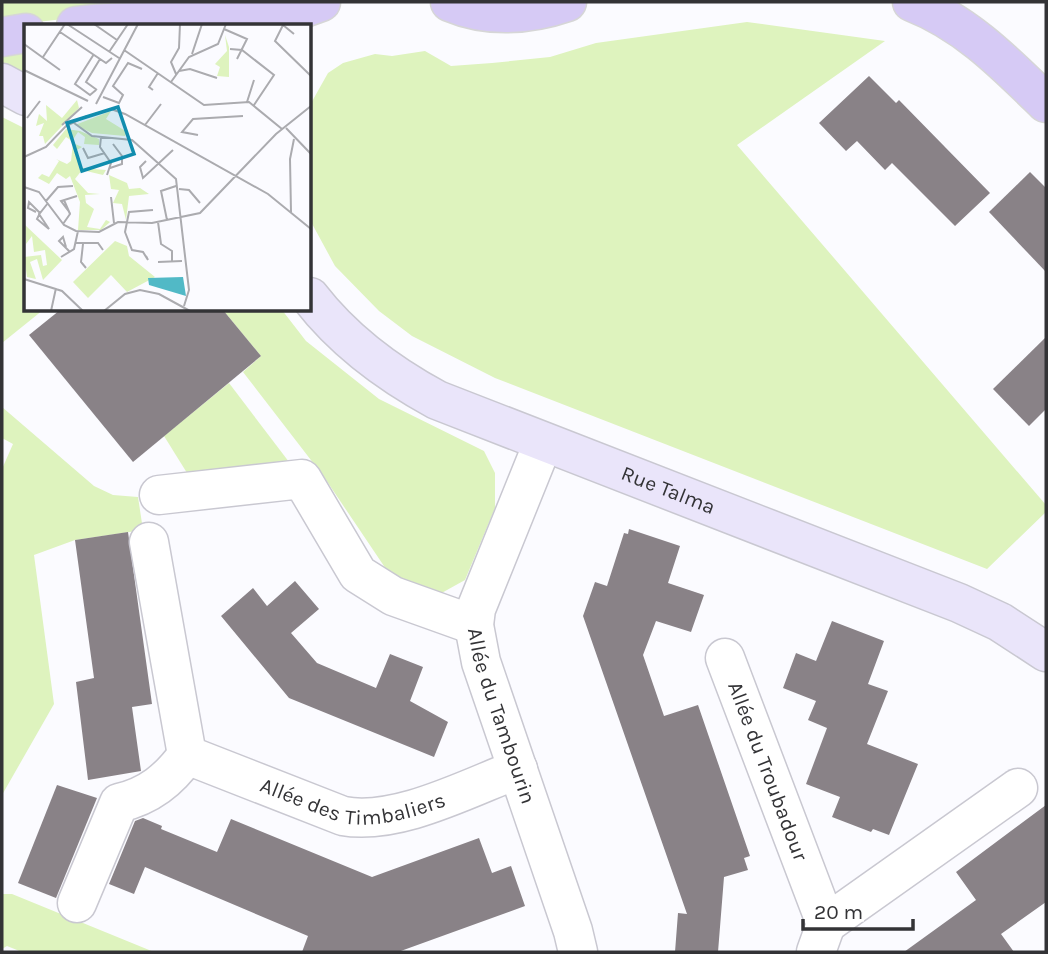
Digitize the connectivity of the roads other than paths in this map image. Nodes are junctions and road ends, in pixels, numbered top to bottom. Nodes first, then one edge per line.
1 (321, 2) edge
2 (450, 2) edge
3 (567, 2) edge
4 (912, 2) edge
5 (963, 2) edge
6 (101, 24) edge
7 (206, 24) edge
8 (24, 33) edge
9 (2, 37) edge
10 (1046, 67) edge
11 (2, 83) edge
12 (24, 95) edge
13 (1046, 103) edge
14 (312, 300) edge
15 (542, 443) junction
16 (159, 495) dead end
17 (149, 542) dead end
18 (474, 625) junction
19 (1046, 652) edge
20 (725, 658) dead end
21 (187, 755) junction
22 (518, 769) junction
23 (1018, 788) dead end
24 (77, 903) dead end
25 (821, 938) edge
26 (578, 952) edge

1 - 7 main road
2 - 3 main road
4 - 13 main road
5 - 10 main road
6 - 7 main road
8 - 9 main road
11 - 12 street
14 - 15 street, Rue Talma
15 - 18 street, Allée du Tambourin
15 - 19 street, Rue Talma
16 - 18 street
17 - 21 street
18 - 22 street, Allée du Tambourin
20 - 25 street, Allée du Troubadour
21 - 22 street, Allée des Timbaliers
21 - 24 street
22 - 26 street, Allée du Tambourin
23 - 25 street, Allée du Troubadour

